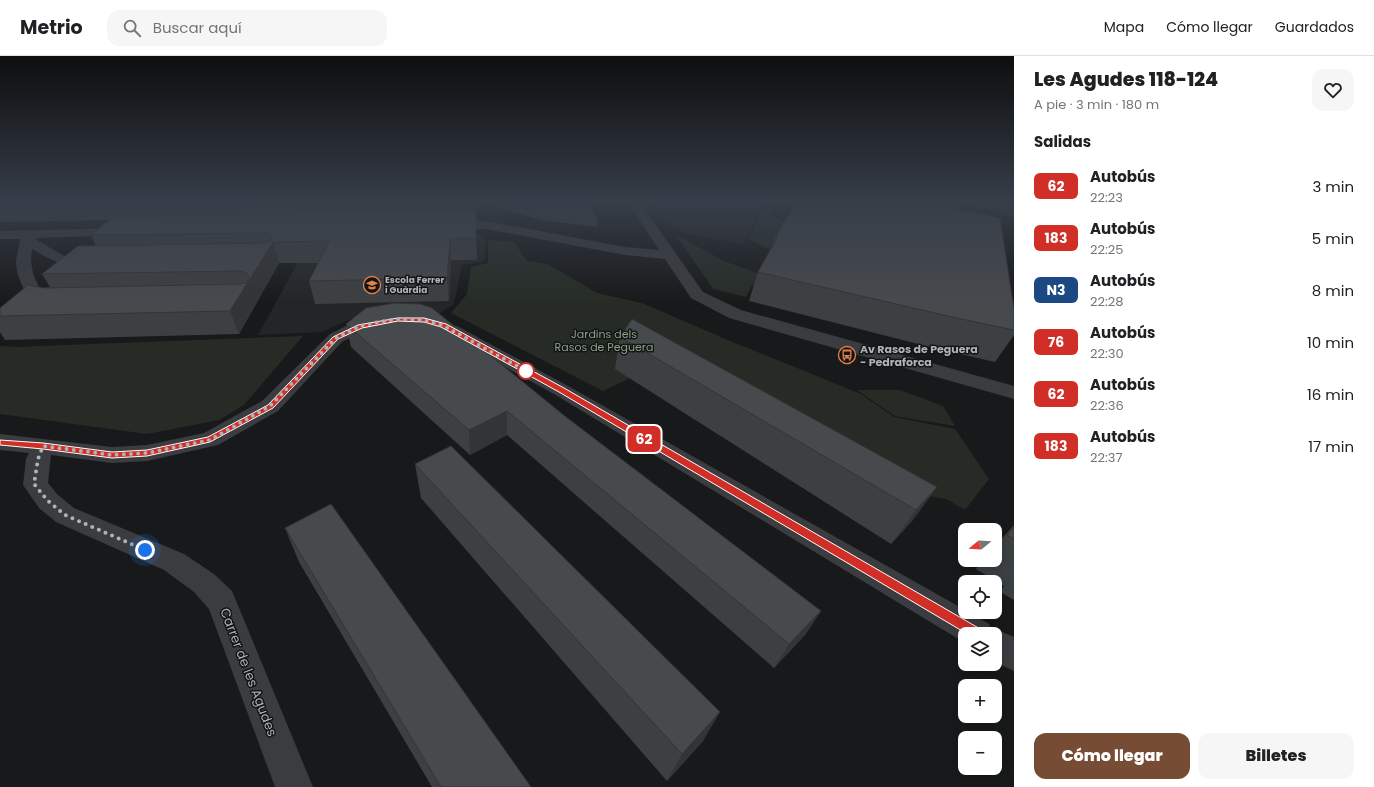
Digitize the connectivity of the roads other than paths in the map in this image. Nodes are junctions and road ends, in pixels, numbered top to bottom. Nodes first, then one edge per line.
1 (2, 235) edge
2 (62, 235) edge
3 (540, 235) edge
4 (656, 235) edge
5 (29, 237) junction
6 (670, 256) junction
7 (106, 262) edge
8 (65, 304) edge
9 (398, 319) edge
10 (430, 322) edge
11 (1014, 393) edge
12 (0, 442) edge
13 (43, 446) junction
14 (966, 627) edge
15 (1002, 648) edge
16 (1014, 655) edge
17 (294, 787) edge

1 - 5 street
2 - 5 street
3 - 6 street
4 - 6 street
5 - 7 street
5 - 8 street
6 - 11 street
9 - 13 street
10 - 14 street
12 - 13 street
13 - 17 street, Carrer de les Agudes
15 - 16 street

